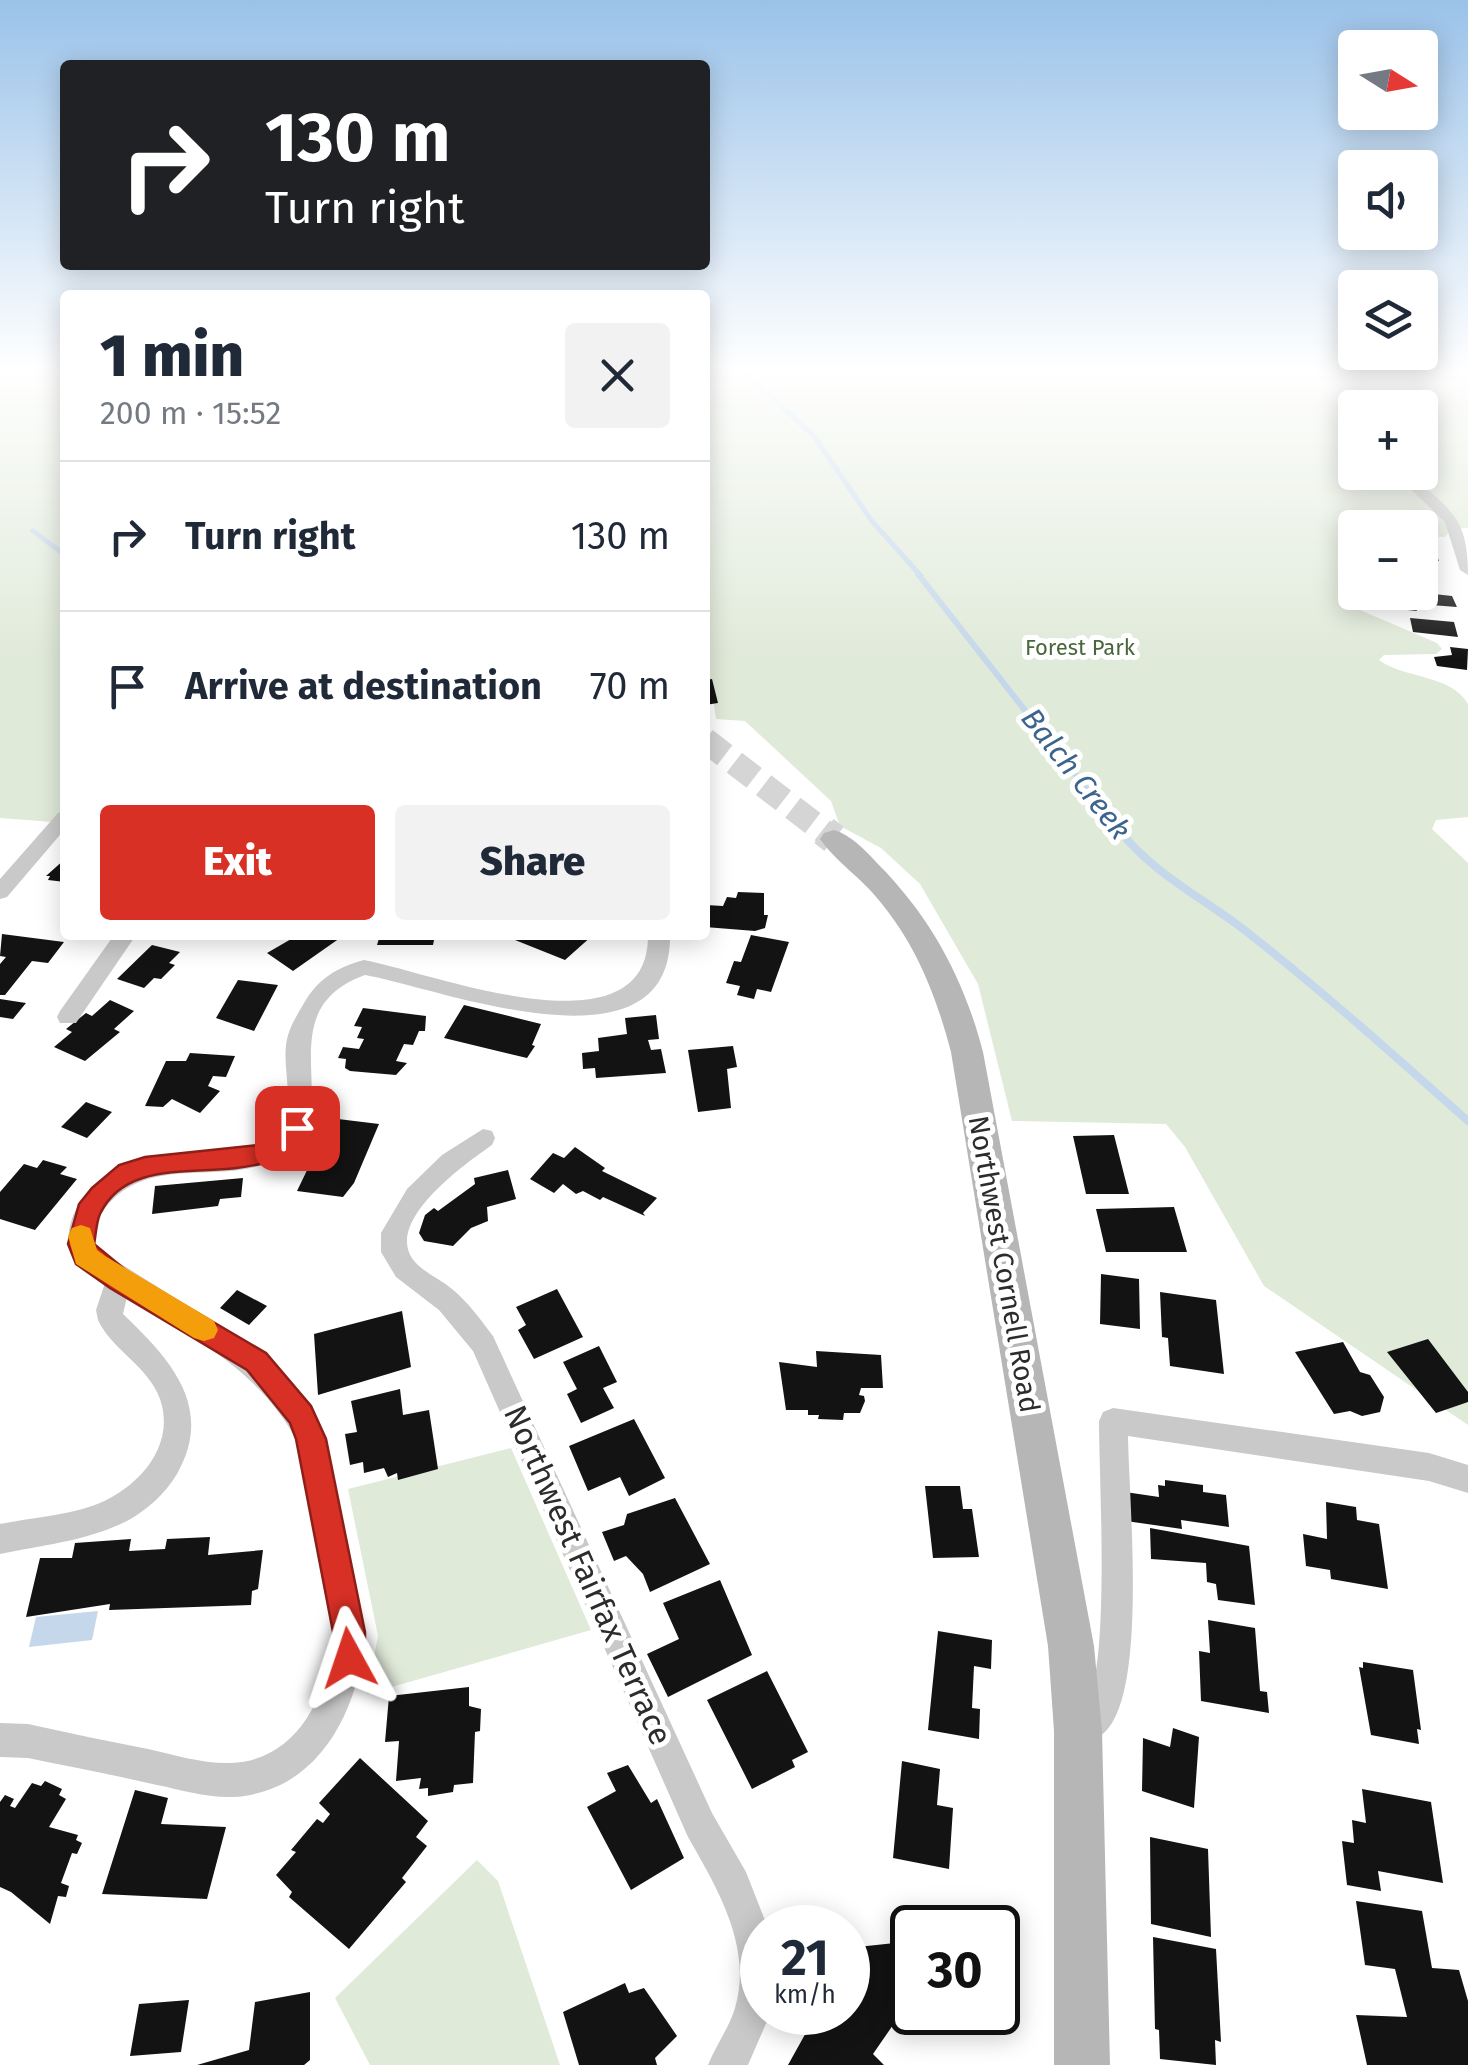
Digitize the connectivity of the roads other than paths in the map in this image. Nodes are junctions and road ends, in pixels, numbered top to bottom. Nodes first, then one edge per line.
1 (1421, 490) edge
2 (1468, 570) edge
3 (60, 823) edge
4 (834, 840) tunnel mouth
5 (0, 892) edge
6 (122, 940) edge
7 (659, 940) edge
8 (68, 1017) dead end
9 (483, 1138) dead end
10 (119, 1280) junction
11 (1468, 1479) edge
12 (0, 1539) edge
13 (1078, 1730) junction
14 (0, 1740) edge
15 (726, 2065) edge
16 (1082, 2065) edge

1 - 2 street
3 - 5 street
4 - 13 main road, Northwest Cornell Road
6 - 8 street
7 - 10 street
9 - 15 street, Northwest Fairfax Terrace
10 - 12 street
10 - 14 street
11 - 13 street
13 - 16 main road, Northwest Cornell Road

